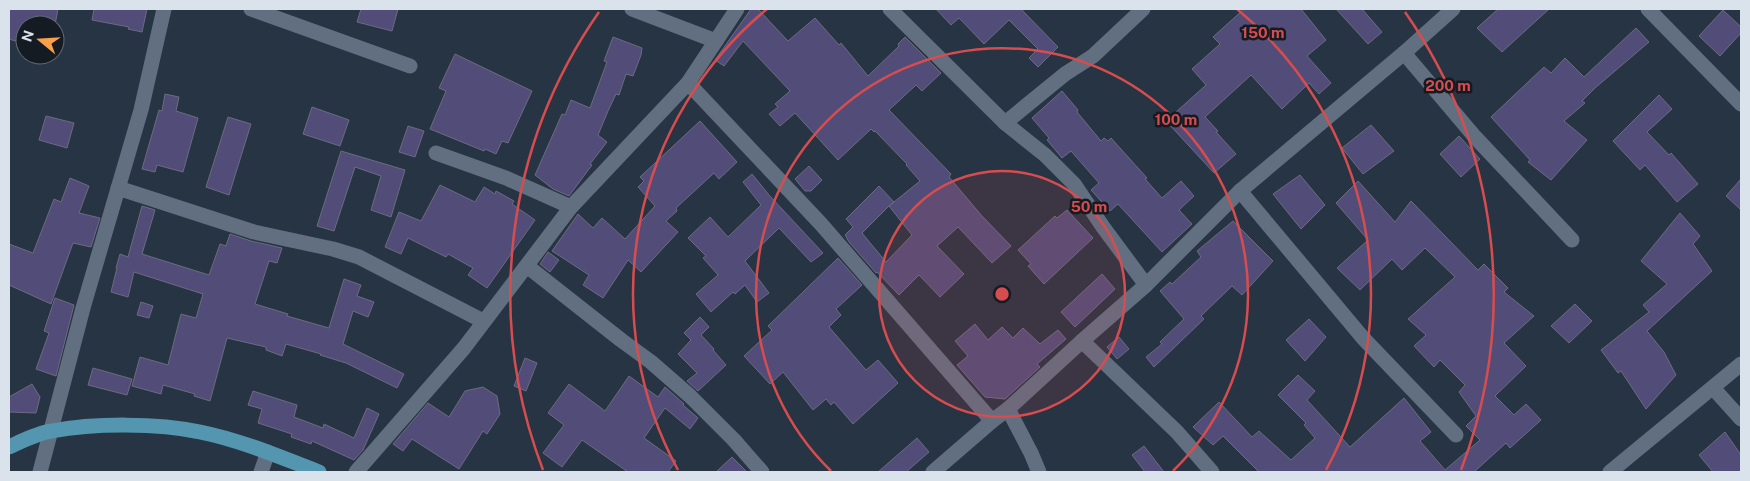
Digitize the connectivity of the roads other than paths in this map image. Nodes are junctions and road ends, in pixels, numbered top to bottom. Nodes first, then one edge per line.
1 (164, 9) edge
2 (251, 9) edge
3 (632, 9) edge
4 (737, 9) edge
5 (890, 9) edge
6 (1143, 9) edge
7 (1453, 9) edge
8 (1648, 9) edge
9 (716, 41) junction
10 (1404, 53) junction
11 (410, 66) dead end
12 (688, 83) junction
13 (1741, 104) edge
14 (1004, 123) junction
15 (436, 153) dead end
16 (118, 188) junction
17 (1240, 192) junction
18 (571, 207) junction
19 (1572, 240) dead end
20 (527, 266) junction
21 (1146, 285) junction
22 (483, 321) junction
23 (1082, 341) junction
24 (1741, 364) edge
25 (1714, 389) junction
26 (1008, 409) junction
27 (1741, 419) edge
28 (992, 422) junction
29 (50, 431) junction
30 (1456, 435) dead end
31 (9, 447) edge
32 (268, 452) junction
33 (40, 472) edge
34 (261, 472) edge
35 (319, 472) edge
36 (356, 472) edge
37 (762, 472) edge
38 (933, 472) edge
39 (1039, 472) edge
40 (1212, 472) edge
41 (1610, 472) edge

1 - 16 street
2 - 11 street
3 - 9 street
4 - 9 street
5 - 14 street
6 - 14 street
7 - 10 street
8 - 13 street
9 - 12 street
10 - 17 street
10 - 19 street
12 - 18 street
12 - 28 street
14 - 21 street
15 - 18 street
16 - 22 street
16 - 29 street
17 - 21 street
17 - 30 street
18 - 20 street
20 - 22 street
20 - 37 street
21 - 23 street
22 - 36 street
23 - 26 street
23 - 40 street
24 - 25 street
25 - 27 street
25 - 41 street
26 - 28 street
26 - 39 street
28 - 38 street
29 - 31 main road
29 - 32 main road
29 - 33 street
32 - 34 street
32 - 35 main road

